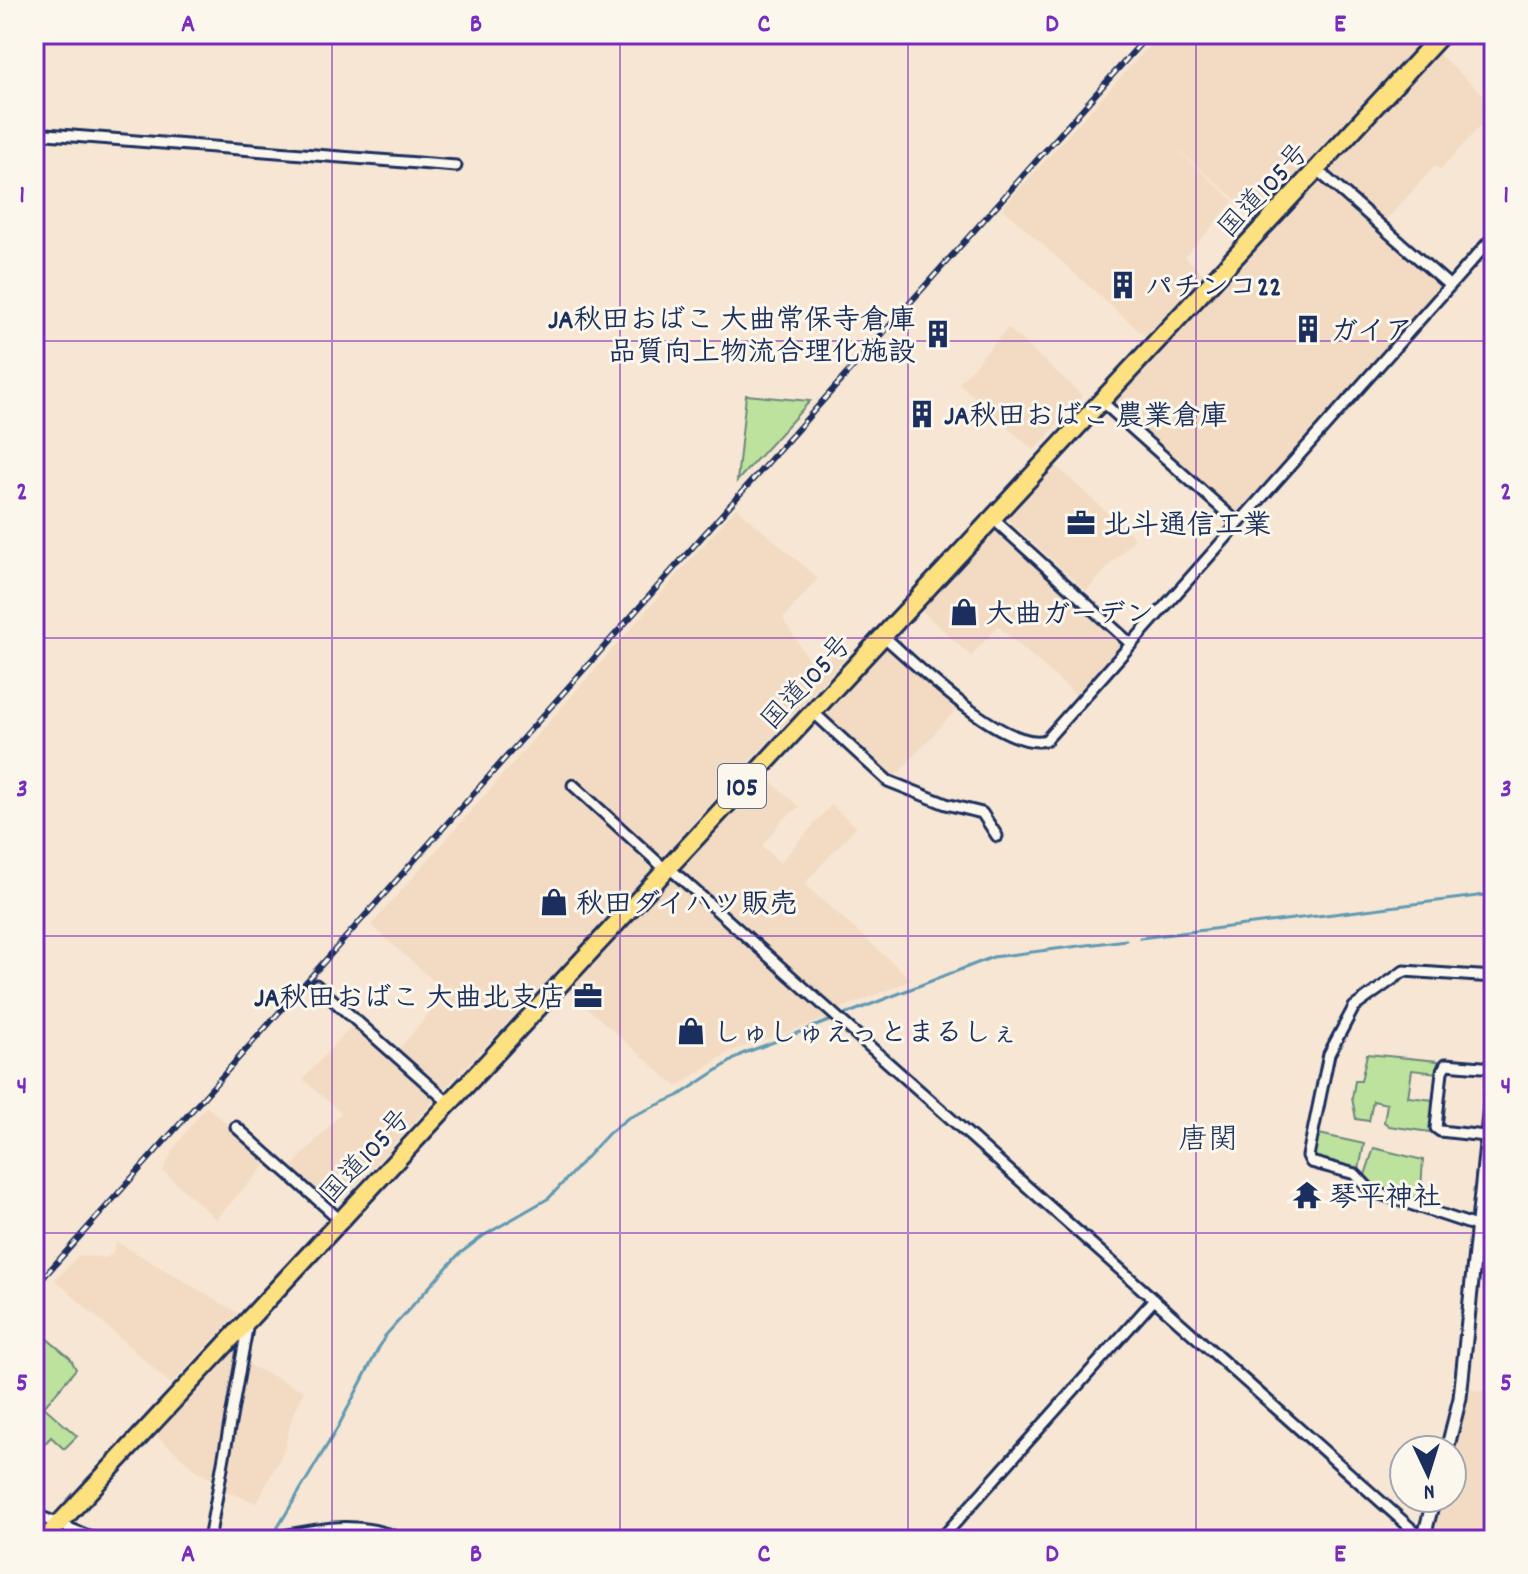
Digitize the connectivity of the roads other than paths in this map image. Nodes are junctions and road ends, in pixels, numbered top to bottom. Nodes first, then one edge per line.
1 (1442, 34) edge
2 (34, 133) edge
3 (456, 166) dead end
4 (1316, 169) junction
5 (1494, 236) edge
6 (1450, 286) junction
7 (1100, 400) junction
8 (991, 517) junction
9 (1237, 522) junction
10 (882, 635) junction
11 (1131, 644) junction
12 (812, 711) junction
13 (573, 785) dead end
14 (997, 836) dead end
15 (665, 866) junction
16 (1494, 977) edge
17 (316, 985) dead end
18 (1494, 1067) edge
19 (449, 1103) junction
20 (236, 1127) dead end
21 (1490, 1137) edge
22 (339, 1219) junction
23 (1479, 1227) junction
24 (1153, 1301) junction
25 (249, 1317) junction
26 (1451, 1434) edge
27 (34, 1514) edge
28 (1428, 1514) edge
29 (57, 1525) junction
30 (1419, 1538) edge
31 (44, 1540) edge
32 (98, 1540) edge
33 (209, 1540) edge
34 (263, 1540) edge
35 (403, 1540) edge
36 (940, 1540) edge

1 - 4 highway, 国道105号 / 105
2 - 3 street
4 - 6 street
4 - 7 highway, 国道105号 / 105
5 - 6 street
6 - 9 street
7 - 8 highway, 国道105号 / 105
7 - 9 street
8 - 10 highway, 国道105号 / 105
8 - 11 street
9 - 11 street
10 - 11 street
10 - 12 highway, 国道105号 / 105
12 - 14 street
12 - 15 highway, 国道105号 / 105
13 - 15 street
15 - 19 highway, 国道105号 / 105
15 - 24 street
16 - 23 street
17 - 19 street
18 - 21 street
18 - 21 street
19 - 22 highway, 国道105号 / 105
20 - 22 street
21 - 23 street
22 - 25 highway, 国道105号 / 105
23 - 26 street
24 - 30 street
24 - 36 street
25 - 29 highway, 国道105号 / 105
25 - 33 street
27 - 29 street
28 - 30 street
29 - 31 highway, 国道105号 / 105
29 - 32 street
34 - 35 street

